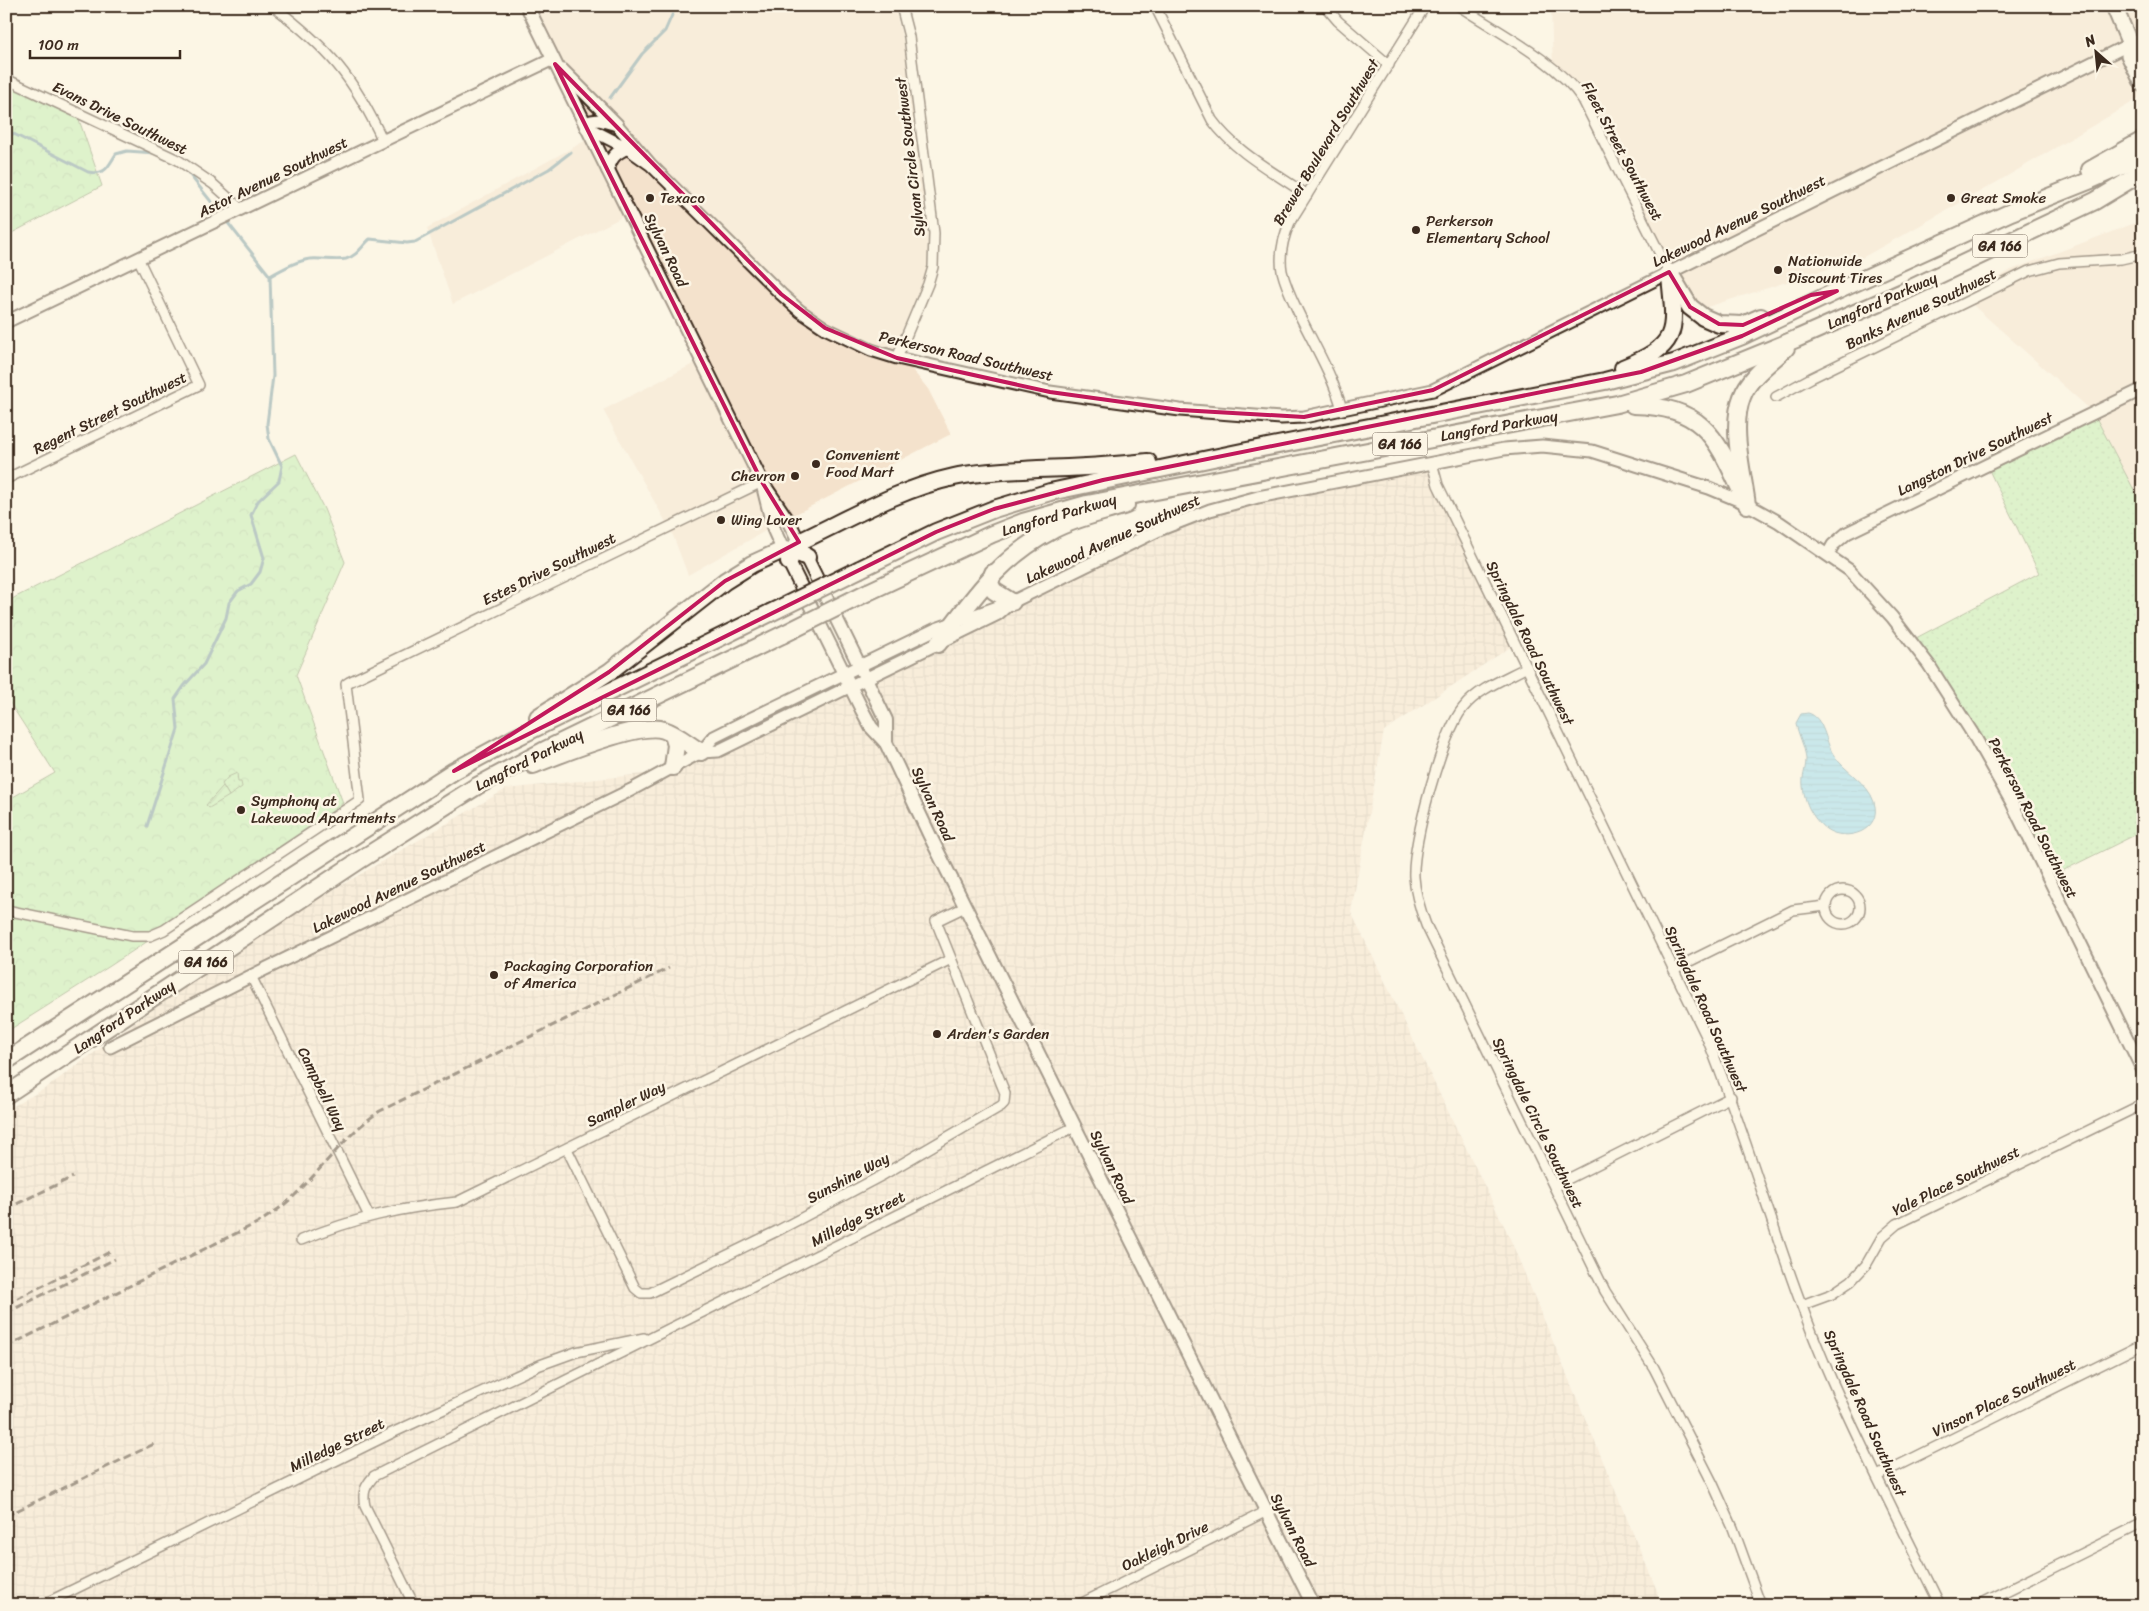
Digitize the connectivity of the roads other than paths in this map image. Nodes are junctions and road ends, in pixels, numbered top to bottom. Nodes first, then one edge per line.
1 (273, 6) edge
2 (527, 6) edge
3 (901, 6) edge
4 (1155, 6) edge
5 (1325, 6) edge
6 (1425, 6) edge
7 (1459, 6) edge
8 (2114, 6) edge
9 (2136, 40) edge
10 (2143, 56) edge
11 (554, 62) junction
12 (1389, 65) junction
13 (6, 78) edge
14 (2143, 84) edge
15 (617, 125) junction
16 (586, 127) junction
17 (383, 140) junction
18 (2143, 140) edge
19 (627, 148) junction
20 (2143, 157) edge
21 (651, 165) junction
22 (608, 170) junction
23 (2143, 172) edge
24 (2143, 180) edge
25 (1307, 195) junction
26 (2095, 201) junction
27 (241, 209) junction
28 (2011, 212) junction
29 (2143, 254) edge
30 (138, 258) junction
31 (1669, 272) junction
32 (1837, 291) junction
33 (6, 322) edge
34 (1796, 340) junction
35 (897, 358) junction
36 (1583, 384) junction
37 (2143, 389) edge
38 (1776, 397) dead end
39 (1616, 404) junction
40 (1342, 409) junction
41 (1242, 452) junction
42 (1432, 463) junction
43 (6, 478) edge
44 (762, 482) junction
45 (1184, 486) junction
46 (1747, 505) junction
47 (794, 552) junction
48 (1828, 554) junction
49 (993, 573) junction
50 (1012, 602) junction
51 (955, 622) junction
52 (938, 644) junction
53 (860, 666) junction
54 (1527, 667) junction
55 (843, 673) junction
56 (866, 680) junction
57 (850, 688) junction
58 (673, 735) junction
59 (886, 743) junction
60 (701, 752) junction
61 (673, 766) junction
62 (454, 771) junction
63 (477, 786) junction
64 (1826, 906) dead end
65 (965, 907) junction
66 (6, 910) edge
67 (951, 959) junction
68 (1674, 969) junction
69 (251, 976) junction
70 (110, 1047) dead end
71 (6, 1061) edge
72 (2143, 1071) edge
73 (6, 1095) edge
74 (1731, 1097) junction
75 (2143, 1104) edge
76 (1074, 1127) junction
77 (567, 1149) junction
78 (1554, 1186) junction
79 (369, 1216) junction
80 (301, 1240) dead end
81 (1802, 1305) junction
82 (654, 1336) junction
83 (2143, 1344) edge
84 (1877, 1476) junction
85 (1265, 1512) junction
86 (2143, 1523) edge
87 (42, 1605) edge
88 (414, 1605) edge
89 (1078, 1605) edge
90 (1313, 1605) edge
91 (1761, 1605) edge
92 (1940, 1605) edge
93 (1978, 1605) edge

1 - 17 street
2 - 11 main road, Sylvan Road
3 - 35 street, Sylvan Circle Southwest
4 - 25 street
5 - 12 street
6 - 12 street, Brewer Boulevard Southwest
7 - 31 street, Fleet Street Southwest
8 - 9 main road
9 - 10 main road
9 - 14 main road
9 - 31 street, Lakewood Avenue Southwest
11 - 15 main road
11 - 16 main road, Sylvan Road
11 - 17 street, Astor Avenue Southwest
12 - 25 street, Brewer Boulevard Southwest
13 - 27 street, Evans Drive Southwest
15 - 16 street
15 - 21 street, Perkerson Road Southwest
16 - 19 street, Perkerson Road Southwest
16 - 22 main road, Sylvan Road
17 - 27 street, Astor Avenue Southwest
18 - 28 highway
19 - 21 street, Perkerson Road Southwest
19 - 22 main road
20 - 28 highway, Langford Parkway / GA 166
21 - 35 street, Perkerson Road Southwest
22 - 44 main road, Sylvan Road
23 - 26 highway, Langford Parkway / GA 166
24 - 26 highway
25 - 40 street, Brewer Boulevard Southwest
26 - 34 highway, Langford Parkway / GA 166
27 - 30 street, Astor Avenue Southwest
28 - 32 highway, Langford Parkway / GA 166
29 - 38 street, Banks Avenue Southwest
30 - 33 street, Astor Avenue Southwest
30 - 43 street, Regent Street Southwest
31 - 32 highway
31 - 36 highway
31 - 40 street, Lakewood Avenue Southwest
32 - 36 highway, Langford Parkway / GA 166
34 - 39 highway, Langford Parkway / GA 166
34 - 46 highway
35 - 40 street, Perkerson Road Southwest
36 - 41 highway, Langford Parkway / GA 166
37 - 48 street, Langston Drive Southwest
39 - 45 highway, Langford Parkway / GA 166
39 - 46 highway
41 - 47 highway
41 - 62 highway, Langford Parkway / GA 166, bridge
42 - 46 street, Perkerson Road Southwest
42 - 50 street, Lakewood Avenue Southwest
42 - 54 street, Springdale Road Southwest
44 - 47 main road, Sylvan Road
44 - 47 main road, Sylvan Road
44 - 66 street, Estes Drive Southwest
45 - 49 highway
45 - 63 highway, Langford Parkway / GA 166, bridge
46 - 48 street, Perkerson Road Southwest
47 - 53 main road, Sylvan Road
47 - 55 main road, Sylvan Road
47 - 62 highway
48 - 72 street, Perkerson Road Southwest
49 - 50 highway
49 - 51 highway
50 - 51 street, Lakewood Avenue Southwest
50 - 52 street, Lakewood Avenue Southwest
51 - 52 highway
51 - 53 street, Lakewood Avenue Southwest
52 - 56 street, Lakewood Avenue Southwest
53 - 55 street, Lakewood Avenue Southwest
53 - 56 main road, Sylvan Road
54 - 68 street, Springdale Road Southwest
54 - 78 street, Springdale Circle Southwest
55 - 57 main road, Sylvan Road
55 - 60 street, Lakewood Avenue Southwest
56 - 57 street, Lakewood Avenue Southwest
56 - 59 main road, Sylvan Road
57 - 59 main road, Sylvan Road
57 - 60 street, Lakewood Avenue Southwest
58 - 60 highway
58 - 61 highway
58 - 63 highway
59 - 65 main road, Sylvan Road
60 - 61 street, Lakewood Avenue Southwest
61 - 69 street, Lakewood Avenue Southwest
62 - 71 highway, Langford Parkway / GA 166
63 - 73 highway, Langford Parkway / GA 166
64 - 68 street
65 - 67 street, Sunshine Way
65 - 76 main road, Sylvan Road
67 - 77 street, Sampler Way
67 - 77 street, Sunshine Way
68 - 74 street, Springdale Road Southwest
69 - 70 street, Lakewood Avenue Southwest
69 - 79 street, Campbell Way
74 - 78 street
74 - 81 street, Springdale Road Southwest
75 - 81 street, Yale Place Southwest
76 - 82 street, Milledge Street
76 - 85 main road, Sylvan Road
77 - 79 street, Sampler Way
78 - 91 street, Springdale Circle Southwest
79 - 80 street, Sampler Way
81 - 84 street, Springdale Road Southwest
82 - 87 street, Milledge Street
82 - 88 street, Milledge Street
83 - 84 street, Vinson Place Southwest
84 - 92 street, Springdale Road Southwest
85 - 89 street, Oakleigh Drive
85 - 90 main road, Sylvan Road
86 - 93 street

